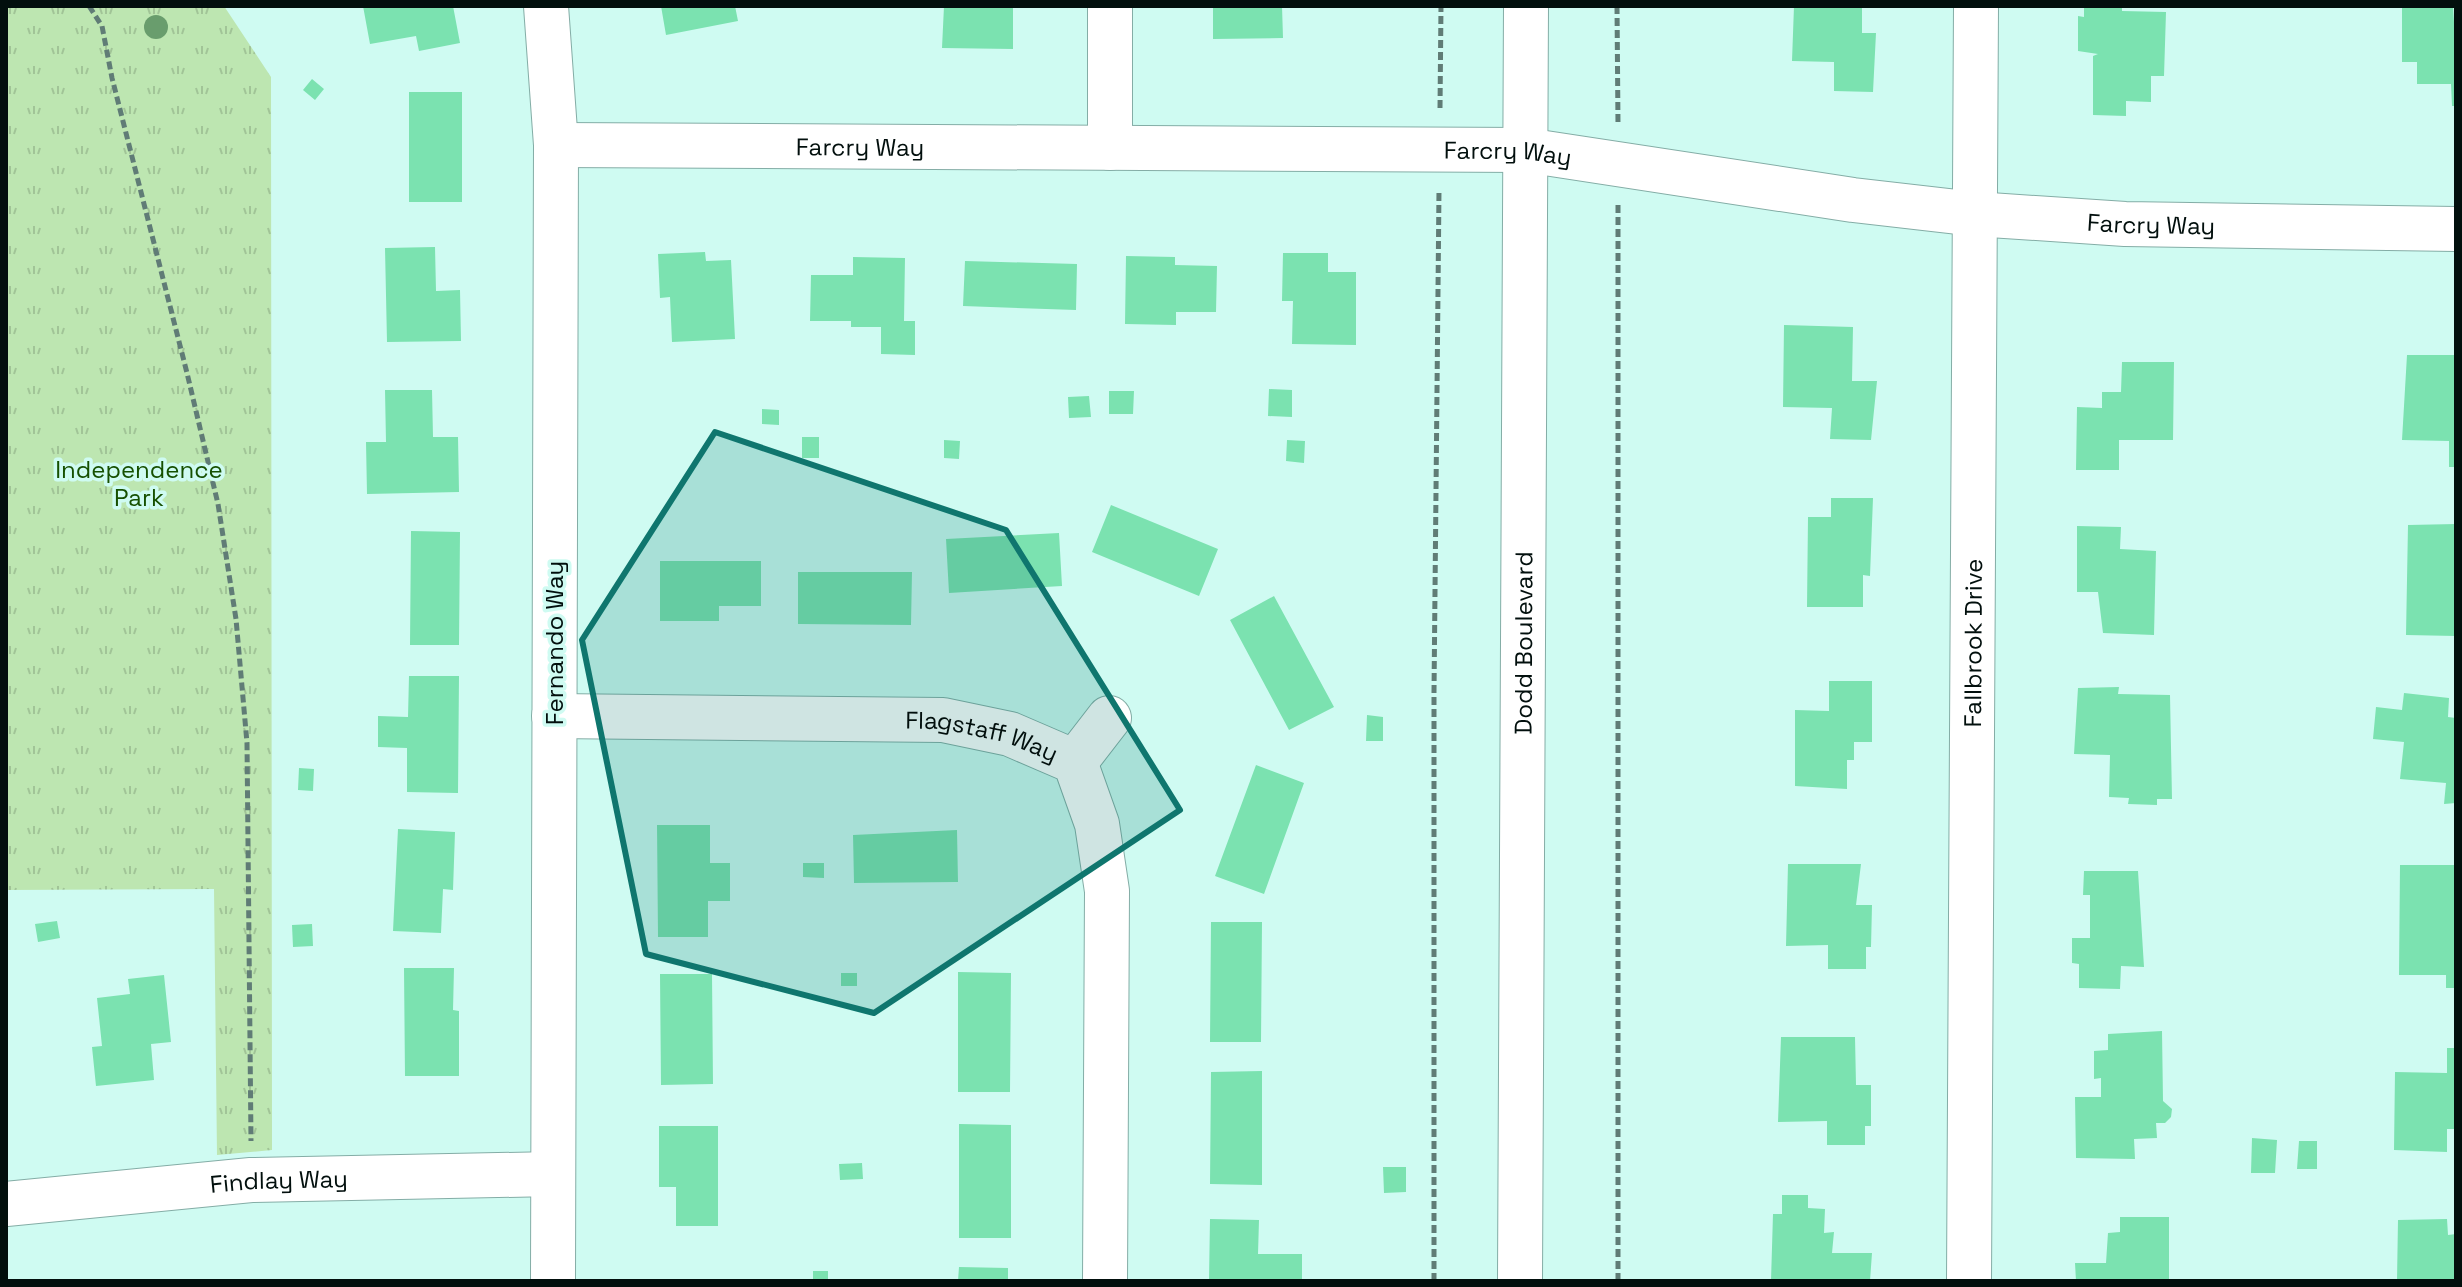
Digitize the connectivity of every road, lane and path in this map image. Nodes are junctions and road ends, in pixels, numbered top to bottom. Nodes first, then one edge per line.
1 (89, 6) edge
2 (546, 6) edge
3 (1110, 6) edge
4 (1441, 6) edge
5 (1526, 6) edge
6 (1617, 6) edge
7 (1976, 6) edge
8 (556, 145) junction
9 (1110, 148) junction
10 (1440, 150) junction
11 (1525, 150) junction
12 (1618, 164) junction
13 (1975, 214) junction
14 (2456, 229) edge
15 (554, 716) junction
16 (1109, 718) dead end
17 (1075, 762) junction
18 (553, 1174) junction
19 (251, 1180) junction
20 (6, 1204) edge
21 (553, 1281) edge
22 (1105, 1281) edge
23 (1434, 1281) edge
24 (1520, 1281) edge
25 (1618, 1281) edge
26 (1969, 1281) edge

1 - 19 path
2 - 8 street, Fernando Way
3 - 9 street
4 - 10 path
5 - 11 street, Dodd Boulevard
6 - 12 path
7 - 13 street, Fallbrook Drive
8 - 9 street, Farcry Way
8 - 15 street, Fernando Way
9 - 10 street, Farcry Way
10 - 11 street, Farcry Way
10 - 23 path
11 - 12 street, Farcry Way
11 - 24 street, Dodd Boulevard
12 - 13 street, Farcry Way
12 - 25 path
13 - 14 street, Farcry Way
13 - 26 street, Fallbrook Drive
15 - 17 street, Flagstaff Way
15 - 18 street, Fernando Way
16 - 17 street
17 - 22 street, Flagstaff Way
18 - 19 street, Findlay Way
18 - 21 street, Fernando Way
19 - 20 street, Findlay Way

